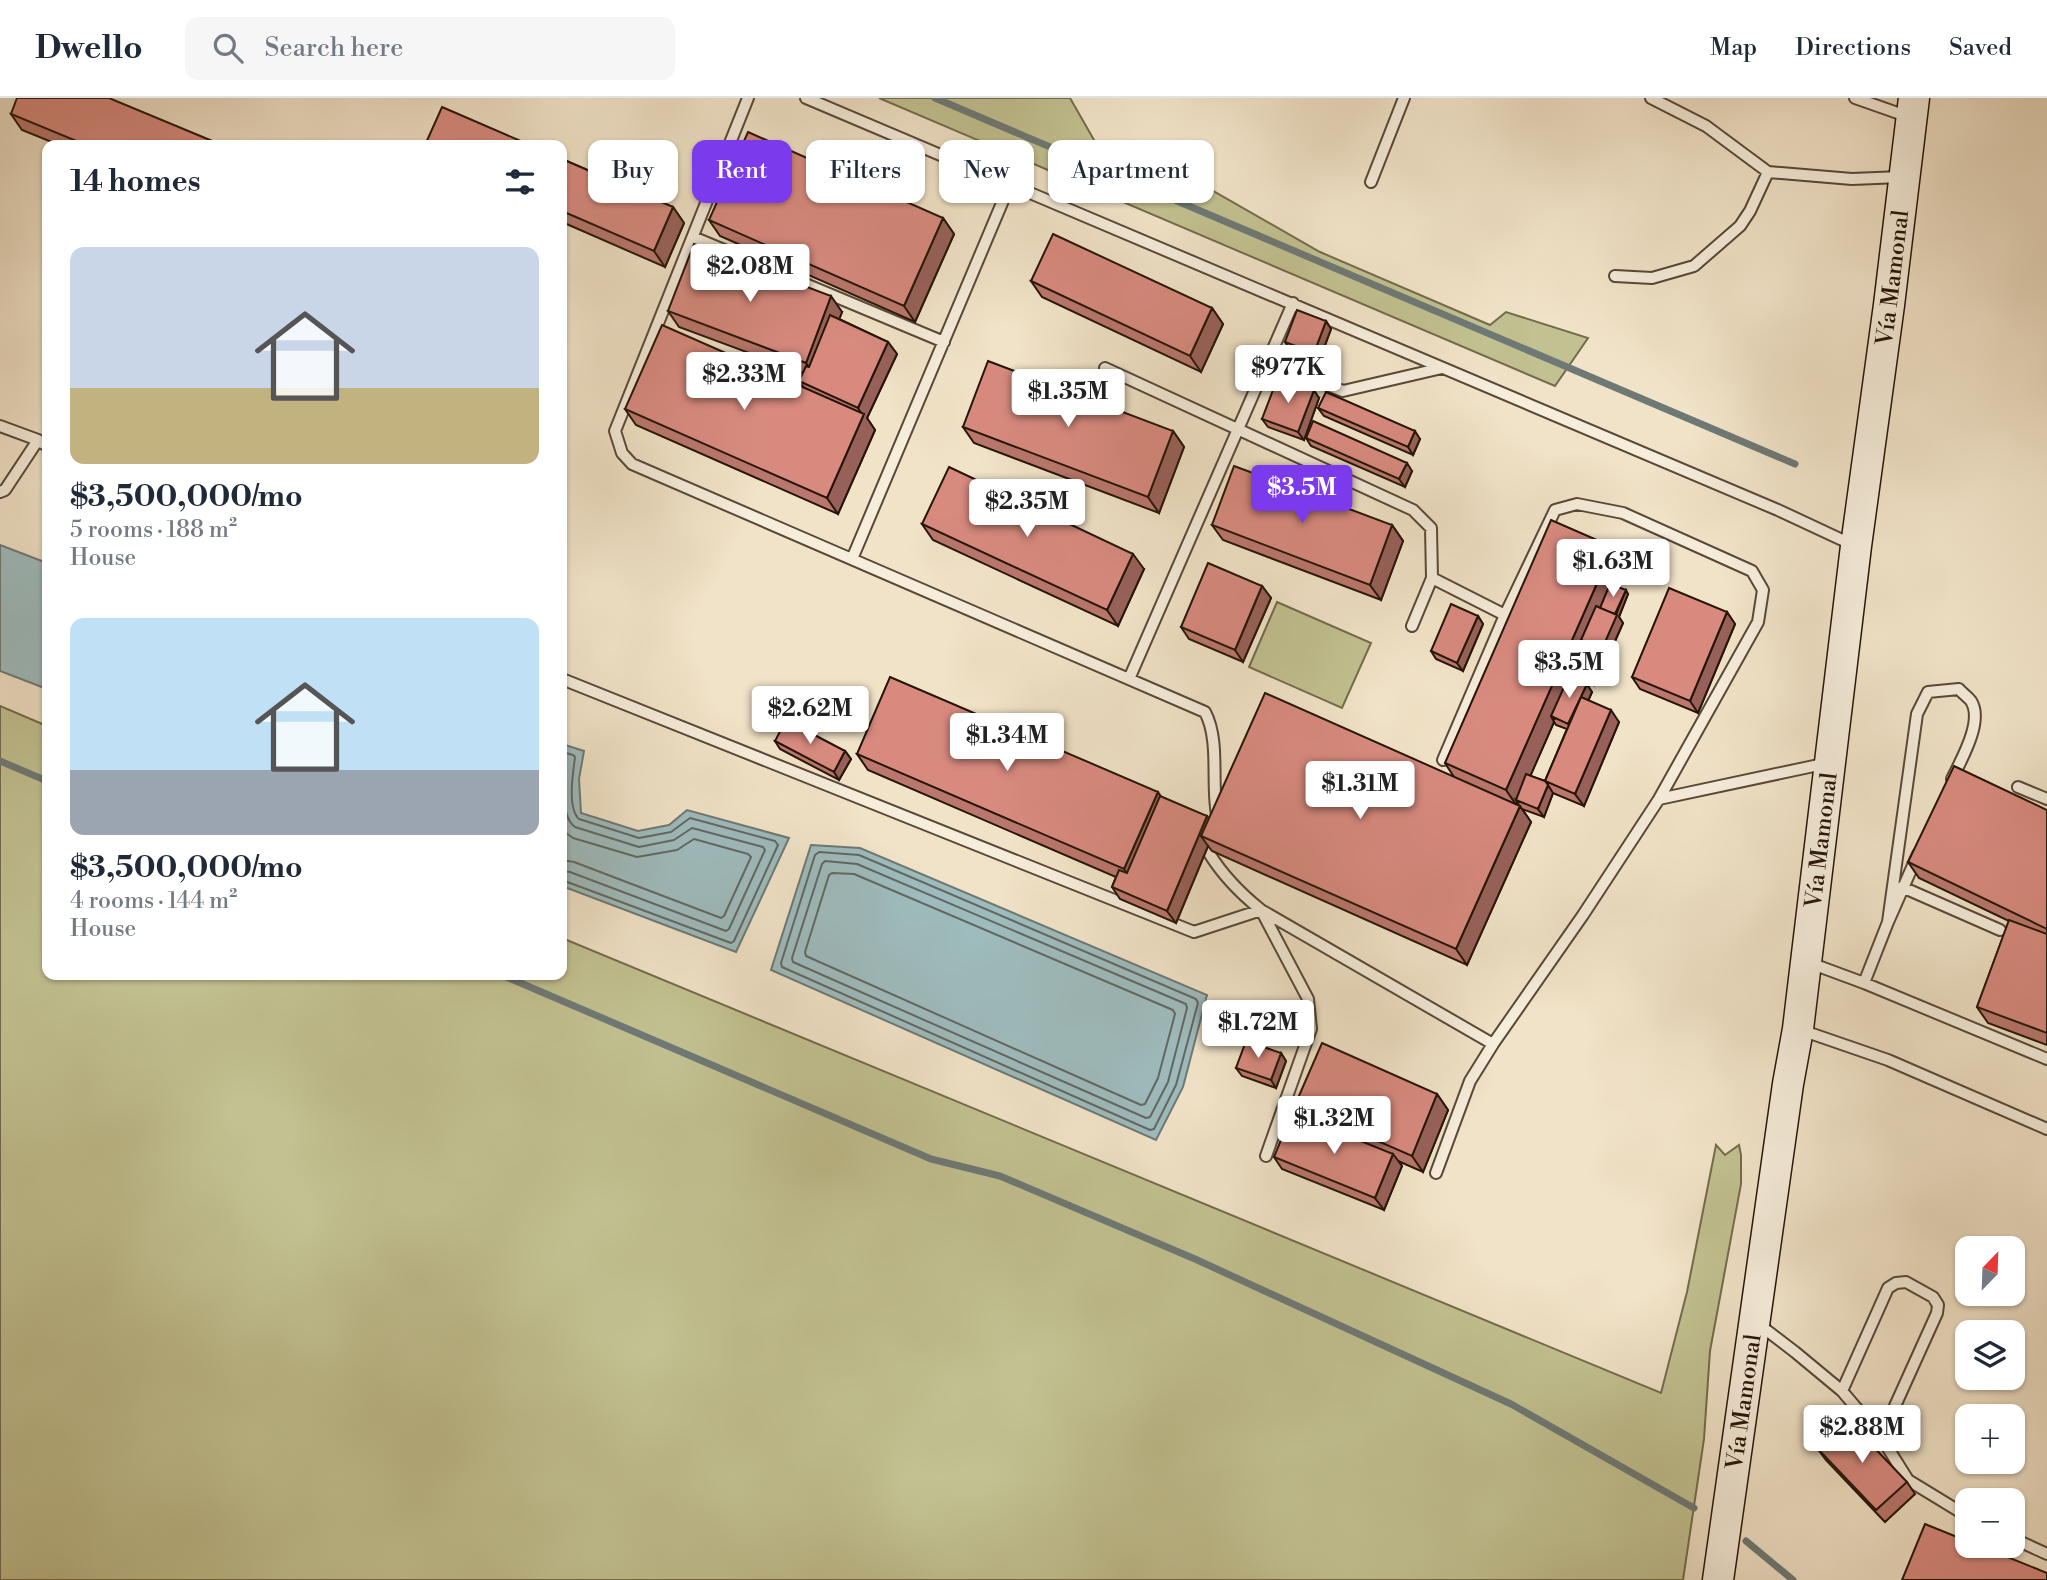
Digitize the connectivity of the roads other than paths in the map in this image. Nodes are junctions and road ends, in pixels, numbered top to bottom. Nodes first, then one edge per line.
1 (748, 98) edge
2 (806, 98) edge
3 (1404, 98) edge
4 (1651, 98) edge
5 (1855, 98) edge
6 (1912, 108) edge
7 (939, 154) edge
8 (1769, 172) junction
9 (1904, 177) junction
10 (1371, 182) dead end
11 (1034, 194) edge
12 (1002, 203) edge
13 (693, 237) junction
14 (1615, 276) dead end
15 (1293, 303) junction
16 (944, 342) junction
17 (1268, 362) junction
18 (1105, 368) dead end
19 (1443, 368) junction
20 (0, 426) edge
21 (1238, 431) junction
22 (42, 443) edge
23 (0, 492) edge
24 (1856, 546) junction
25 (852, 559) junction
26 (1432, 578) junction
27 (1505, 615) junction
28 (1412, 626) dead end
29 (1129, 680) junction
30 (567, 681) edge
31 (1443, 760) edge
32 (1830, 763) junction
33 (1949, 786) edge
34 (2018, 787) dead end
35 (1659, 799) junction
36 (2047, 799) edge
37 (1920, 849) edge
38 (1902, 887) junction
39 (1261, 910) junction
40 (1888, 922) junction
41 (2000, 930) edge
42 (1807, 962) junction
43 (1864, 983) junction
44 (1798, 1029) junction
45 (1493, 1044) junction
46 (2047, 1059) edge
47 (2047, 1129) edge
48 (1266, 1156) dead end
49 (1436, 1173) dead end
50 (1755, 1322) junction
51 (1842, 1391) junction
52 (1881, 1437) junction
53 (1955, 1509) edge
54 (2025, 1544) edge
55 (2047, 1553) edge
56 (1718, 1580) edge

1 - 13 lane
2 - 7 lane
3 - 10 lane
4 - 8 lane
5 - 6 lane
6 - 9 street, Vía Mamonal
8 - 9 lane
8 - 14 lane
9 - 24 street, Vía Mamonal
11 - 15 lane
12 - 16 lane
13 - 16 lane
13 - 25 lane
15 - 17 lane
15 - 19 lane
16 - 25 lane
17 - 19 lane
17 - 21 lane
18 - 21 lane
19 - 24 lane
20 - 22 lane
21 - 26 lane
21 - 29 lane
22 - 23 lane
24 - 32 street, Vía Mamonal
25 - 29 lane
26 - 27 lane
26 - 28 lane
27 - 31 lane
27 - 35 lane
29 - 39 lane
30 - 39 lane
32 - 35 lane
32 - 42 street, Vía Mamonal
33 - 40 lane
34 - 36 lane
35 - 45 lane
37 - 38 lane
38 - 40 lane
38 - 41 lane
39 - 45 lane
39 - 48 lane
40 - 43 lane
42 - 43 lane
42 - 44 street, Vía Mamonal
43 - 46 lane
44 - 47 lane
44 - 50 street, Vía Mamonal
45 - 49 lane
50 - 51 lane
50 - 56 street, Vía Mamonal
51 - 52 lane
51 - 52 lane
52 - 53 lane
54 - 55 lane

